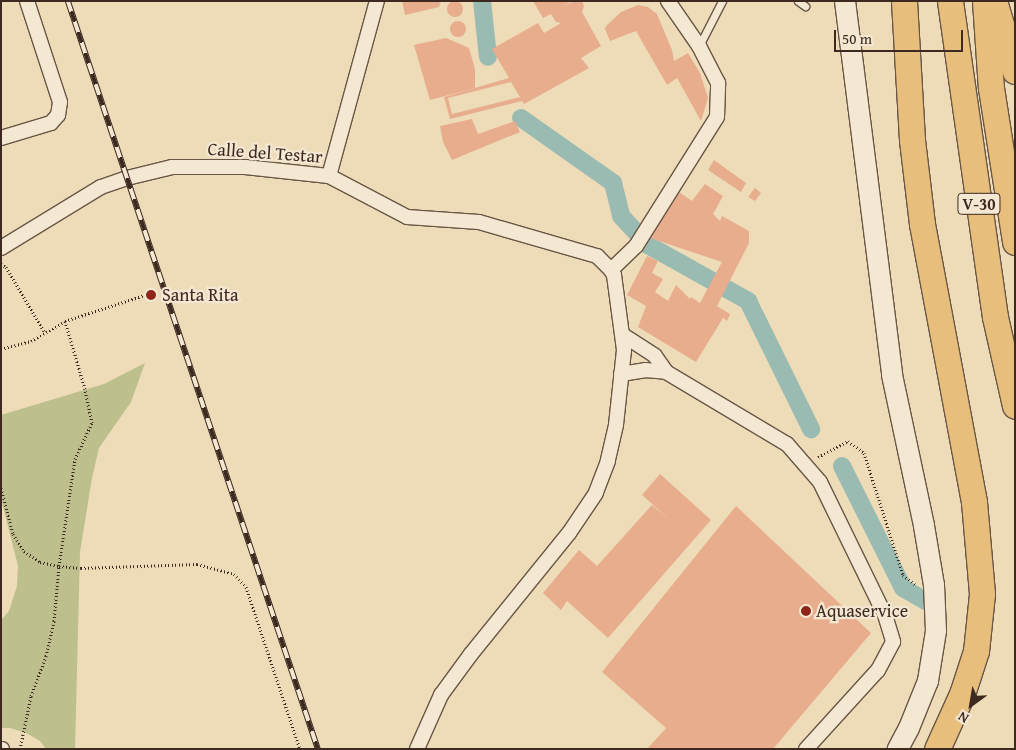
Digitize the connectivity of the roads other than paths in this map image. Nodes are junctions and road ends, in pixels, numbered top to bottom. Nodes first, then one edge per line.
1 (27, 1) edge
2 (377, 1) edge
3 (668, 1) edge
4 (722, 1) edge
5 (798, 1) edge
6 (846, 1) edge
7 (904, 1) edge
8 (950, 1) edge
9 (985, 1) edge
10 (994, 1) edge
11 (805, 6) dead end
12 (699, 46) junction
13 (1015, 71) edge
14 (1, 138) edge
15 (329, 176) junction
16 (1015, 242) edge
17 (1, 248) edge
18 (612, 270) junction
19 (623, 335) junction
20 (666, 372) junction
21 (622, 374) junction
22 (1015, 406) edge
23 (416, 749) edge
24 (806, 749) edge
25 (898, 749) edge
26 (937, 749) edge

1 - 14 street
2 - 15 street
3 - 12 street
4 - 12 lane
5 - 11 lane
6 - 25 street
7 - 26 highway
8 - 22 highway, V-30
9 - 16 highway, V-30
10 - 13 highway
12 - 18 street
15 - 17 street, Calle del Testar
15 - 18 street, Calle del Testar
18 - 19 street
19 - 20 street
19 - 21 street
20 - 21 street
20 - 24 street
21 - 23 street

